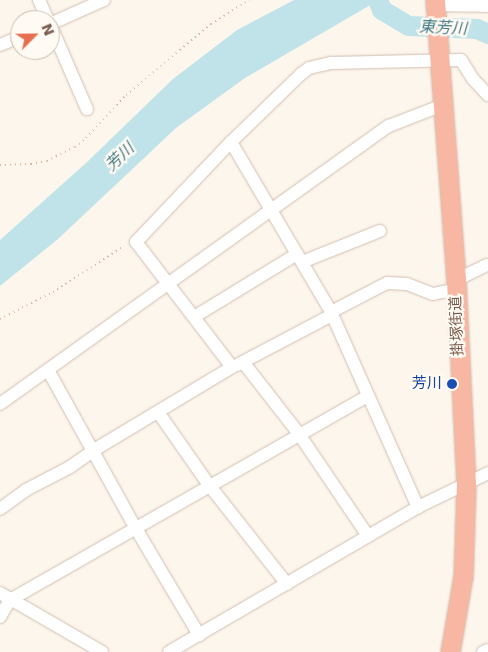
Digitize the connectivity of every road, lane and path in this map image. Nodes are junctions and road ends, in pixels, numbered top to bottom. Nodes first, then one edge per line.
1 (104, 0) edge
2 (248, 0) edge
3 (482, 3) edge
4 (436, 6) edge
5 (60, 20) edge
6 (60, 47) edge
7 (439, 56) junction
8 (488, 95) edge
9 (443, 106) junction
10 (87, 110) dead end
11 (232, 142) junction
12 (0, 165) edge
13 (272, 210) junction
14 (380, 231) dead end
15 (136, 242) junction
16 (300, 258) junction
17 (488, 265) edge
18 (168, 284) junction
19 (456, 285) junction
20 (332, 313) junction
21 (194, 317) junction
22 (0, 319) edge
23 (237, 364) junction
24 (48, 370) junction
25 (367, 396) junction
26 (0, 404) edge
27 (158, 412) junction
28 (299, 434) junction
29 (94, 450) junction
30 (488, 473) edge
31 (466, 483) junction
32 (210, 485) junction
33 (418, 507) junction
34 (0, 509) edge
35 (136, 527) junction
36 (368, 536) junction
37 (287, 584) junction
38 (5, 597) edge
39 (0, 617) edge
40 (200, 635) junction
41 (488, 650) edge
42 (102, 652) edge
43 (169, 652) edge
44 (450, 652) edge
45 (483, 652) edge

1 - 5 street
2 - 12 path
3 - 4 street
4 - 7 highway, 掛塚街道
6 - 10 street
7 - 8 street
7 - 9 highway, 掛塚街道
7 - 11 street
9 - 13 street
9 - 19 highway, 掛塚街道
11 - 13 street
11 - 15 street
13 - 16 street
13 - 18 street
14 - 16 street
15 - 18 street
15 - 22 path
16 - 20 street
16 - 21 street
17 - 19 street
18 - 21 street
18 - 24 street
19 - 20 street
19 - 31 highway, 掛塚街道
20 - 23 street
20 - 25 street
21 - 23 street
23 - 27 street
23 - 28 street
24 - 26 street
24 - 29 street
25 - 28 street
25 - 33 street
27 - 29 street
27 - 32 street
28 - 32 street
28 - 36 street
29 - 34 street
29 - 35 street
30 - 31 street
31 - 33 street
31 - 44 highway, 掛塚街道
32 - 35 street
32 - 37 street
33 - 36 street
35 - 38 street
35 - 40 street
36 - 37 street
37 - 40 street
38 - 39 street
38 - 42 street
40 - 43 street
41 - 45 street

